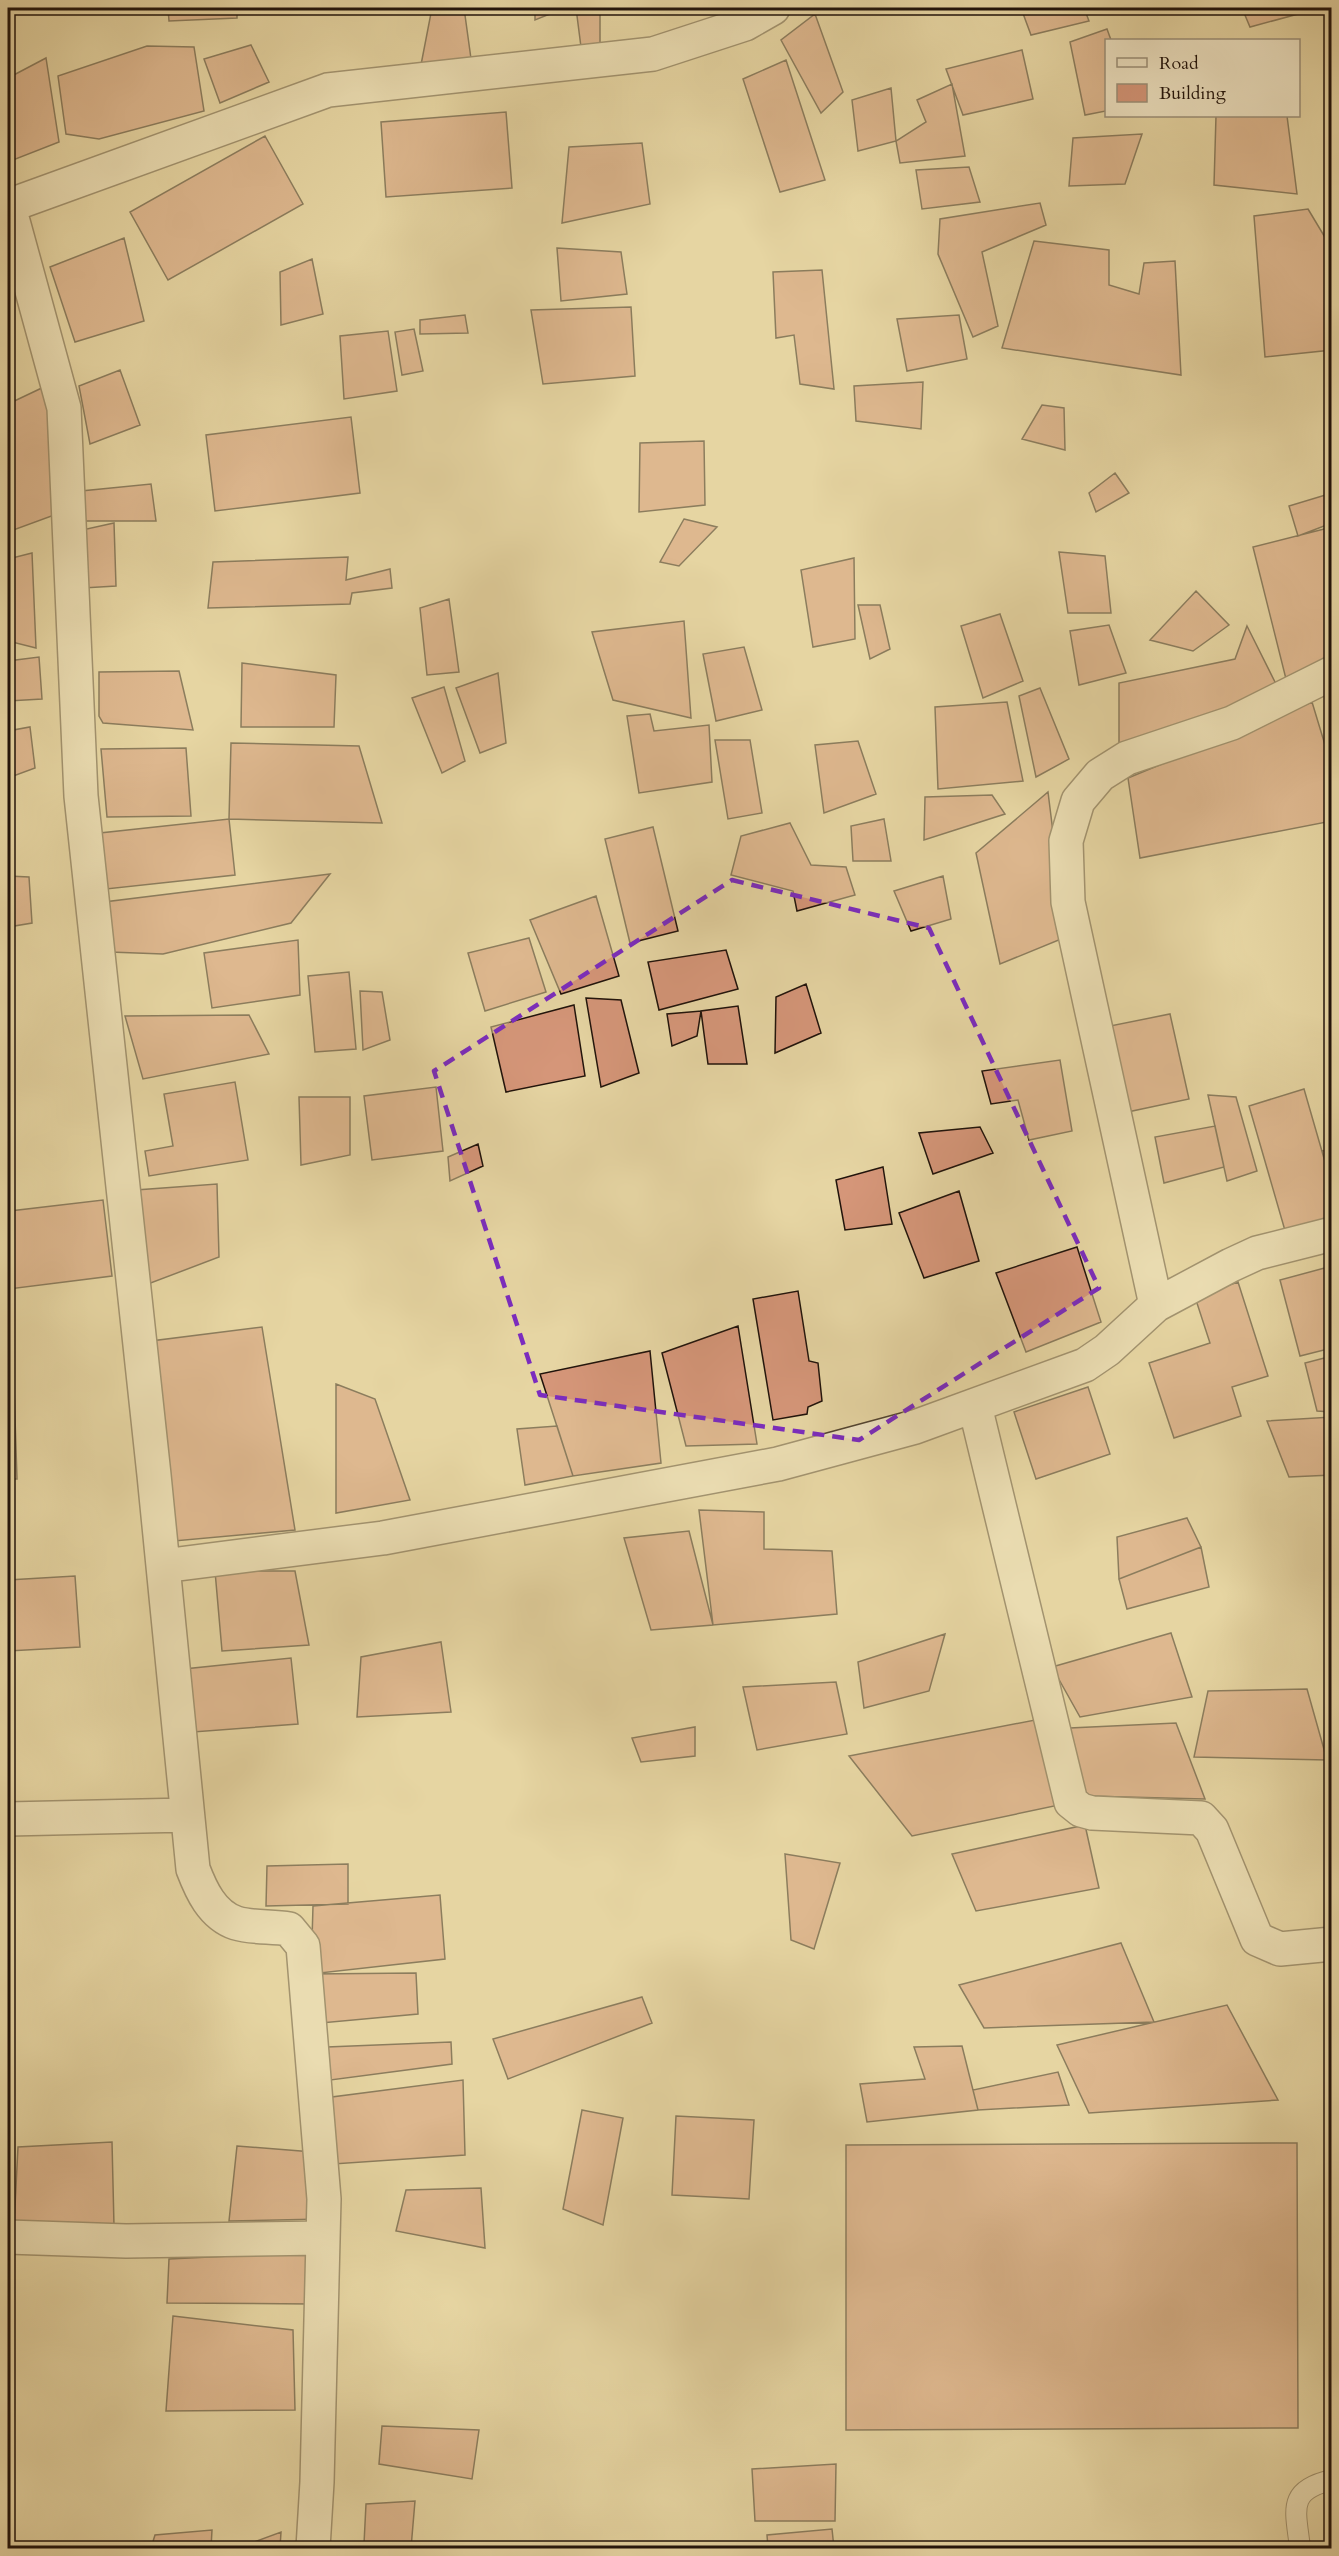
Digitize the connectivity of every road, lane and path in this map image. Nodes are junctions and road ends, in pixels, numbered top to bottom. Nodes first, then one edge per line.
1 (773, 8) edge
2 (8, 205) edge
3 (1332, 674) edge
4 (1332, 1234) edge
5 (1156, 1305) junction
6 (975, 1406) junction
7 (163, 1566) junction
8 (187, 1815) junction
9 (8, 1819) edge
10 (1332, 1944) edge
11 (8, 2237) edge
12 (324, 2238) junction
13 (1332, 2480) edge
14 (312, 2548) edge
15 (1300, 2548) edge

1 - 2 street
2 - 7 street
3 - 5 street
4 - 5 street
5 - 6 street
6 - 7 street
6 - 10 street
7 - 8 street
8 - 9 street
8 - 12 street
11 - 12 street
12 - 14 street
13 - 15 lane

